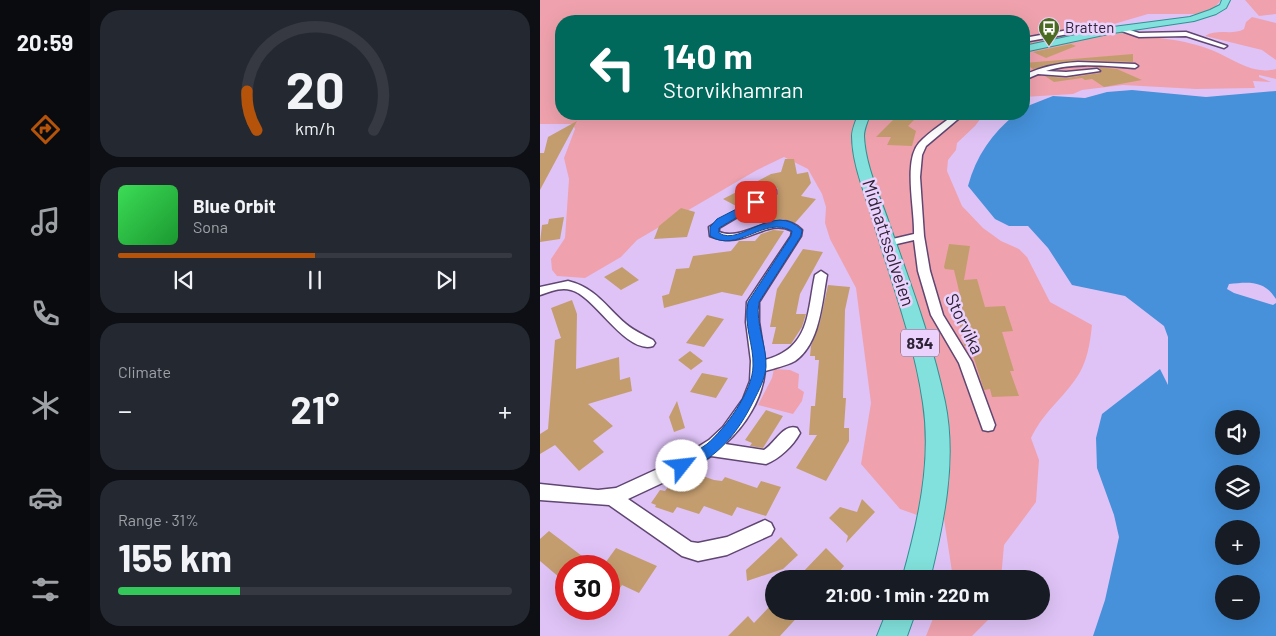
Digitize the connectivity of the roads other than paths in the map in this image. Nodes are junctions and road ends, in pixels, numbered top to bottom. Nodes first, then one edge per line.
1 (1226, 0) edge
2 (1121, 29) junction
3 (1086, 35) junction
4 (1030, 39) edge
5 (1224, 46) dead end
6 (1030, 48) edge
7 (1135, 66) dead end
8 (1097, 71) dead end
9 (1030, 75) edge
10 (1030, 76) edge
11 (862, 120) edge
12 (953, 120) edge
13 (773, 192) dead end
14 (919, 236) junction
15 (888, 243) junction
16 (821, 275) dead end
17 (540, 291) edge
18 (648, 344) dead end
19 (760, 367) junction
20 (988, 425) dead end
21 (792, 433) dead end
22 (711, 449) junction
23 (540, 492) edge
24 (611, 498) junction
25 (765, 529) dead end
26 (918, 570) edge
27 (898, 620) edge
28 (892, 636) edge

1 - 2 main road
2 - 3 main road
2 - 5 street
3 - 4 street
3 - 6 main road
7 - 9 street
8 - 10 street
11 - 15 main road, Midnattssolveien / 834
12 - 14 street, Storvika
13 - 19 street
14 - 15 street
14 - 20 street, Storvika
15 - 26 main road, Midnattssolveien / 834
16 - 19 street
17 - 18 street
19 - 22 street
21 - 22 street
22 - 24 street
23 - 24 street
24 - 25 street
27 - 28 main road

